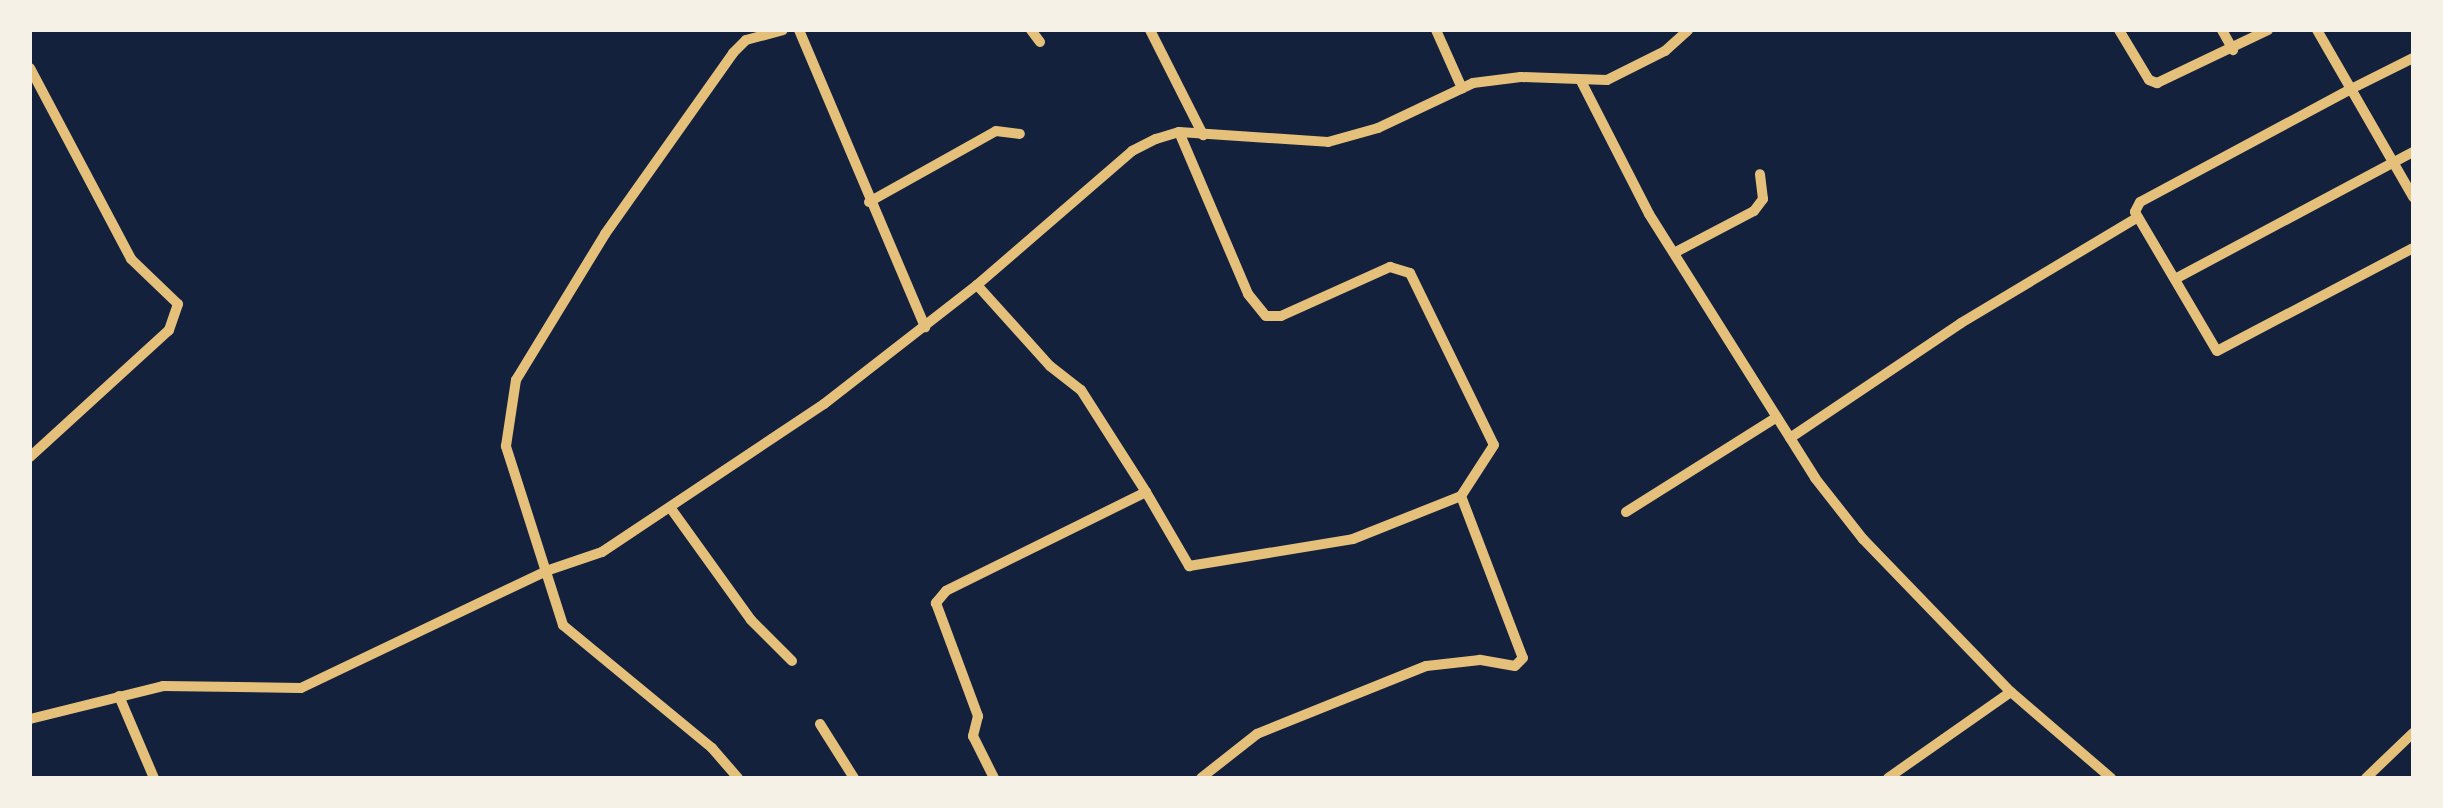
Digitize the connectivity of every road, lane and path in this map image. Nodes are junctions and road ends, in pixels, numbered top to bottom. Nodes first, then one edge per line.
1 (783, 30) edge
2 (800, 30) edge
3 (1031, 30) edge
4 (1150, 30) edge
5 (1436, 30) edge
6 (1688, 30) edge
7 (2120, 30) edge
8 (2222, 30) edge
9 (2268, 30) edge
10 (2317, 30) edge
11 (1040, 42) dead end
12 (2233, 50) junction
13 (2413, 58) edge
14 (30, 68) edge
15 (1582, 81) junction
16 (1462, 88) junction
17 (2351, 89) junction
18 (1179, 132) junction
19 (1020, 134) dead end
20 (1203, 135) junction
21 (2413, 152) edge
22 (2395, 161) junction
23 (1760, 174) dead end
24 (2413, 197) edge
25 (869, 202) junction
26 (2138, 217) junction
27 (2413, 248) edge
28 (1674, 253) junction
29 (2175, 279) junction
30 (976, 285) junction
31 (925, 326) junction
32 (1777, 417) junction
33 (1790, 438) junction
34 (30, 457) edge
35 (1146, 492) junction
36 (1462, 496) junction
37 (672, 510) junction
38 (1626, 512) dead end
39 (546, 571) junction
40 (792, 660) dead end
41 (2011, 692) junction
42 (120, 696) junction
43 (30, 719) edge
44 (820, 724) dead end
45 (2413, 733) edge
46 (154, 778) edge
47 (738, 778) edge
48 (854, 778) edge
49 (994, 778) edge
50 (1201, 778) edge
51 (1888, 778) edge
52 (2112, 778) edge
53 (2366, 778) edge

1 - 39 street
2 - 25 street
3 - 11 street
4 - 20 street
5 - 16 street
6 - 15 street
7 - 12 street
8 - 12 street
9 - 12 street
10 - 17 street
13 - 17 street
14 - 34 street
15 - 16 street
15 - 28 street
16 - 20 street
17 - 22 street
17 - 26 street
18 - 20 street
18 - 30 street
18 - 36 street
19 - 25 street
21 - 22 street
22 - 24 street
22 - 29 street
23 - 28 street
25 - 31 street
26 - 29 street
26 - 33 street
27 - 29 street
28 - 32 street
30 - 31 street
30 - 35 street
31 - 37 street
32 - 33 street
32 - 38 street
33 - 41 street
35 - 36 street
35 - 49 street
36 - 50 street
37 - 39 street
37 - 40 street
39 - 42 street
39 - 47 street
41 - 51 street
41 - 52 street
42 - 43 street
42 - 46 street
44 - 48 street
45 - 53 street

